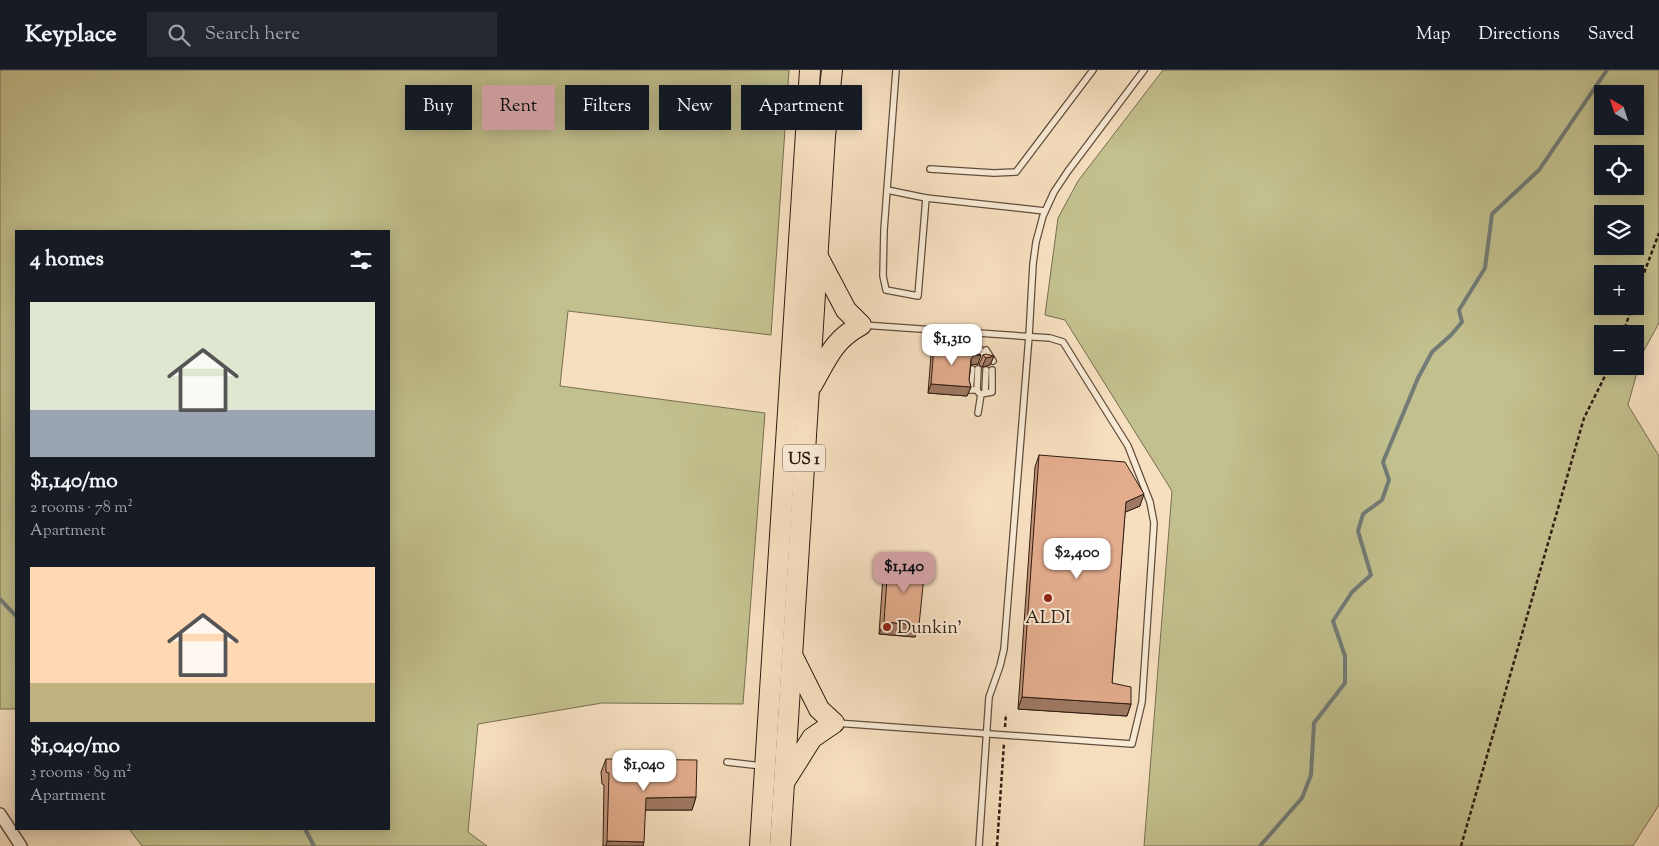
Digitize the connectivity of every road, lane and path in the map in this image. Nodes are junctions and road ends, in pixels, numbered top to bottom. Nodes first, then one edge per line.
1 (810, 70) edge
2 (832, 70) edge
3 (896, 70) edge
4 (1093, 70) edge
5 (1144, 70) edge
6 (930, 169) dead end
7 (887, 190) junction
8 (926, 198) junction
9 (1045, 212) junction
10 (1659, 232) edge
11 (817, 255) junction
12 (1644, 273) edge
13 (861, 325) junction
14 (1029, 336) junction
15 (977, 349) junction
16 (976, 359) edge
17 (986, 360) edge
18 (993, 361) edge
19 (975, 369) dead end
20 (989, 370) dead end
21 (1606, 375) edge
22 (809, 391) junction
23 (981, 392) junction
24 (978, 413) dead end
25 (792, 656) junction
26 (1006, 714) dead end
27 (834, 722) junction
28 (987, 734) junction
29 (1004, 735) junction
30 (727, 762) dead end
31 (765, 767) junction
32 (784, 783) junction
33 (0, 814) edge
34 (21, 846) edge
35 (760, 846) edge
36 (780, 846) edge
37 (979, 846) edge
38 (997, 846) edge
39 (1461, 846) edge

1 - 31 highway, US 1
2 - 11 highway, US 1
3 - 7 lane
4 - 6 lane
5 - 9 lane
7 - 8 lane
7 - 8 lane
8 - 9 lane
9 - 14 lane
10 - 12 path
11 - 13 highway
11 - 22 highway, US 1
13 - 14 lane
13 - 22 highway
14 - 28 lane
14 - 29 lane
15 - 16 lane
15 - 17 lane
15 - 18 lane
19 - 23 lane
20 - 23 lane
21 - 39 path
22 - 25 highway, US 1
23 - 24 lane
25 - 27 highway
25 - 32 highway, US 1
26 - 29 path
27 - 28 lane
27 - 32 highway
28 - 29 lane
28 - 37 lane
29 - 38 path
30 - 31 lane
31 - 35 highway, US 1
32 - 36 highway, US 1
33 - 34 street

